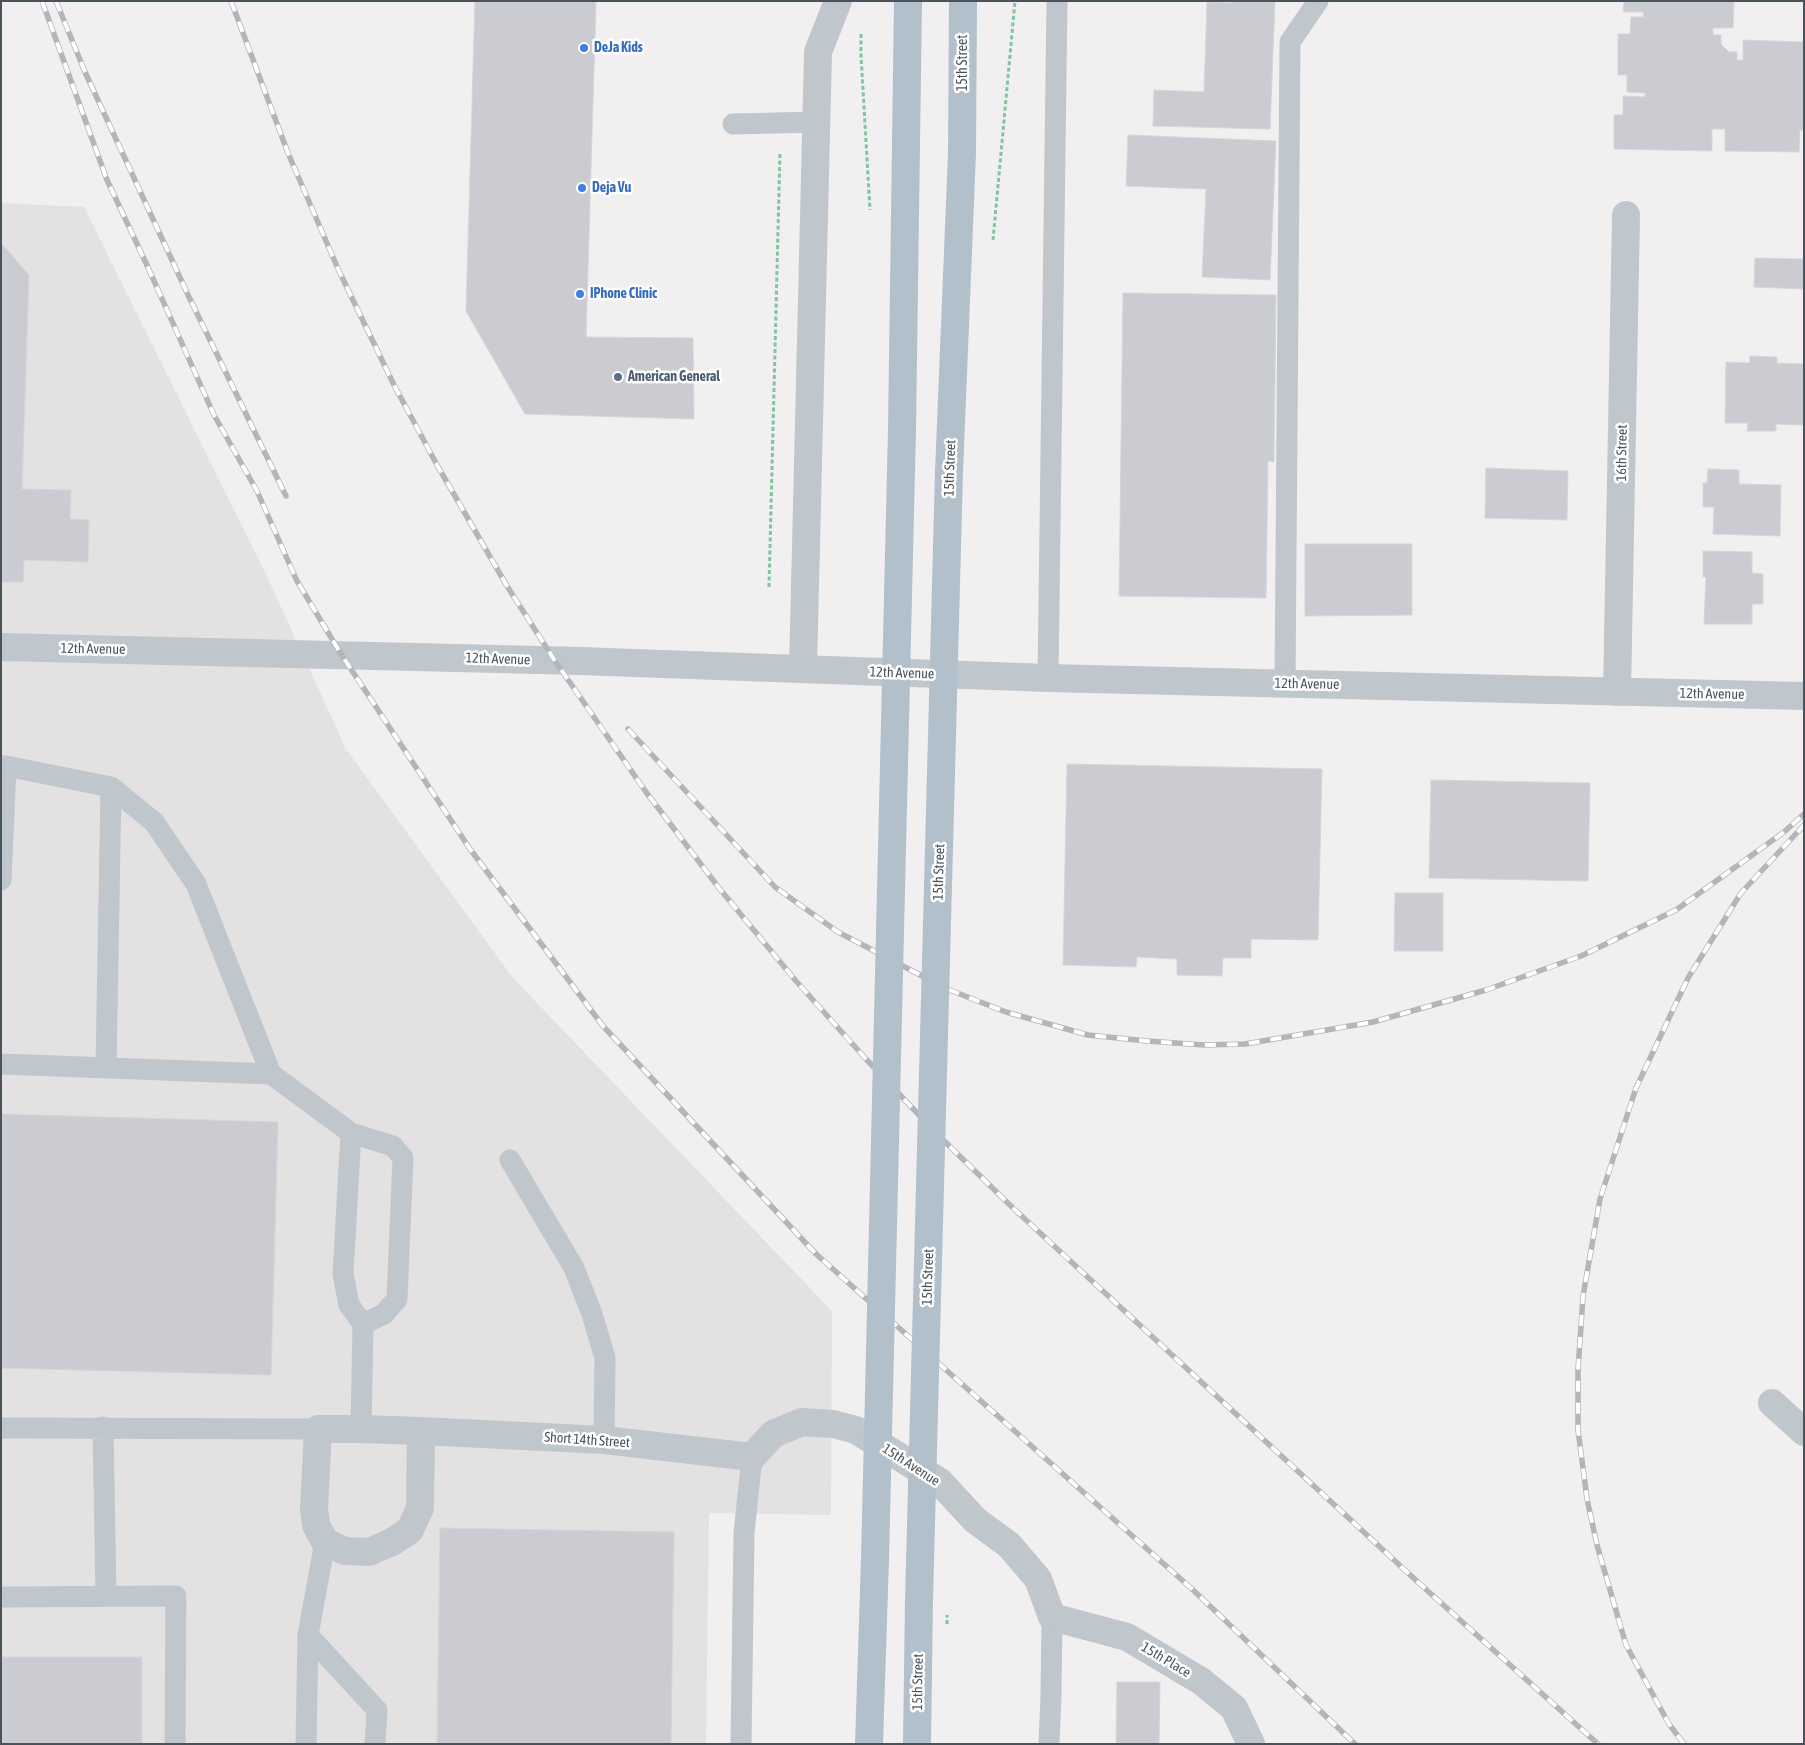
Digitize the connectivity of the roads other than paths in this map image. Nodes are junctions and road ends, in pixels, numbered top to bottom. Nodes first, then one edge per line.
1 (838, 1) edge
2 (908, 1) edge
3 (963, 1) edge
4 (1056, 1) edge
5 (1318, 1) edge
6 (817, 122) junction
7 (733, 124) dead end
8 (1626, 215) dead end
9 (1, 646) edge
10 (804, 669) junction
11 (1048, 678) junction
12 (1285, 683) junction
13 (1617, 692) junction
14 (1804, 696) edge
15 (3, 766) edge
16 (112, 787) junction
17 (1, 880) edge
18 (1, 1064) edge
19 (106, 1068) junction
20 (271, 1074) junction
21 (352, 1133) junction
22 (510, 1160) dead end
23 (363, 1324) junction
24 (1772, 1404) dead end
25 (103, 1427) junction
26 (1, 1428) edge
27 (361, 1428) junction
28 (318, 1429) junction
29 (421, 1431) junction
30 (1804, 1432) edge
31 (604, 1440) junction
32 (752, 1457) junction
33 (325, 1542) junction
34 (106, 1596) junction
35 (1, 1597) edge
36 (1052, 1617) junction
37 (308, 1635) junction
38 (175, 1744) edge
39 (306, 1744) edge
40 (375, 1744) edge
41 (741, 1744) edge
42 (869, 1744) edge
43 (917, 1744) edge
44 (1049, 1744) edge
45 (1251, 1744) edge

1 - 6 street
2 - 42 main road, bridge
3 - 43 main road, 15th Street, bridge
4 - 11 lane
5 - 12 lane
6 - 7 lane
6 - 10 street
8 - 13 street, 16th Street
9 - 10 street, 12th Avenue
10 - 11 street, 12th Avenue
11 - 12 street, 12th Avenue
12 - 13 street, 12th Avenue
13 - 14 street, 12th Avenue
15 - 16 lane
15 - 17 lane
16 - 19 lane
16 - 20 lane
18 - 19 lane
19 - 20 lane
20 - 21 lane
21 - 23 lane
21 - 23 lane
22 - 31 lane
23 - 27 lane
24 - 30 street
25 - 26 lane
25 - 28 lane
25 - 34 lane
27 - 28 street
27 - 29 street
28 - 33 street
29 - 31 street, Short 14th Street
29 - 33 street
31 - 32 street, Short 14th Street
32 - 36 street, 15th Avenue
32 - 41 lane
33 - 37 lane
34 - 35 lane
34 - 38 lane
36 - 44 lane
36 - 45 street, 15th Place
37 - 39 lane
37 - 40 lane

